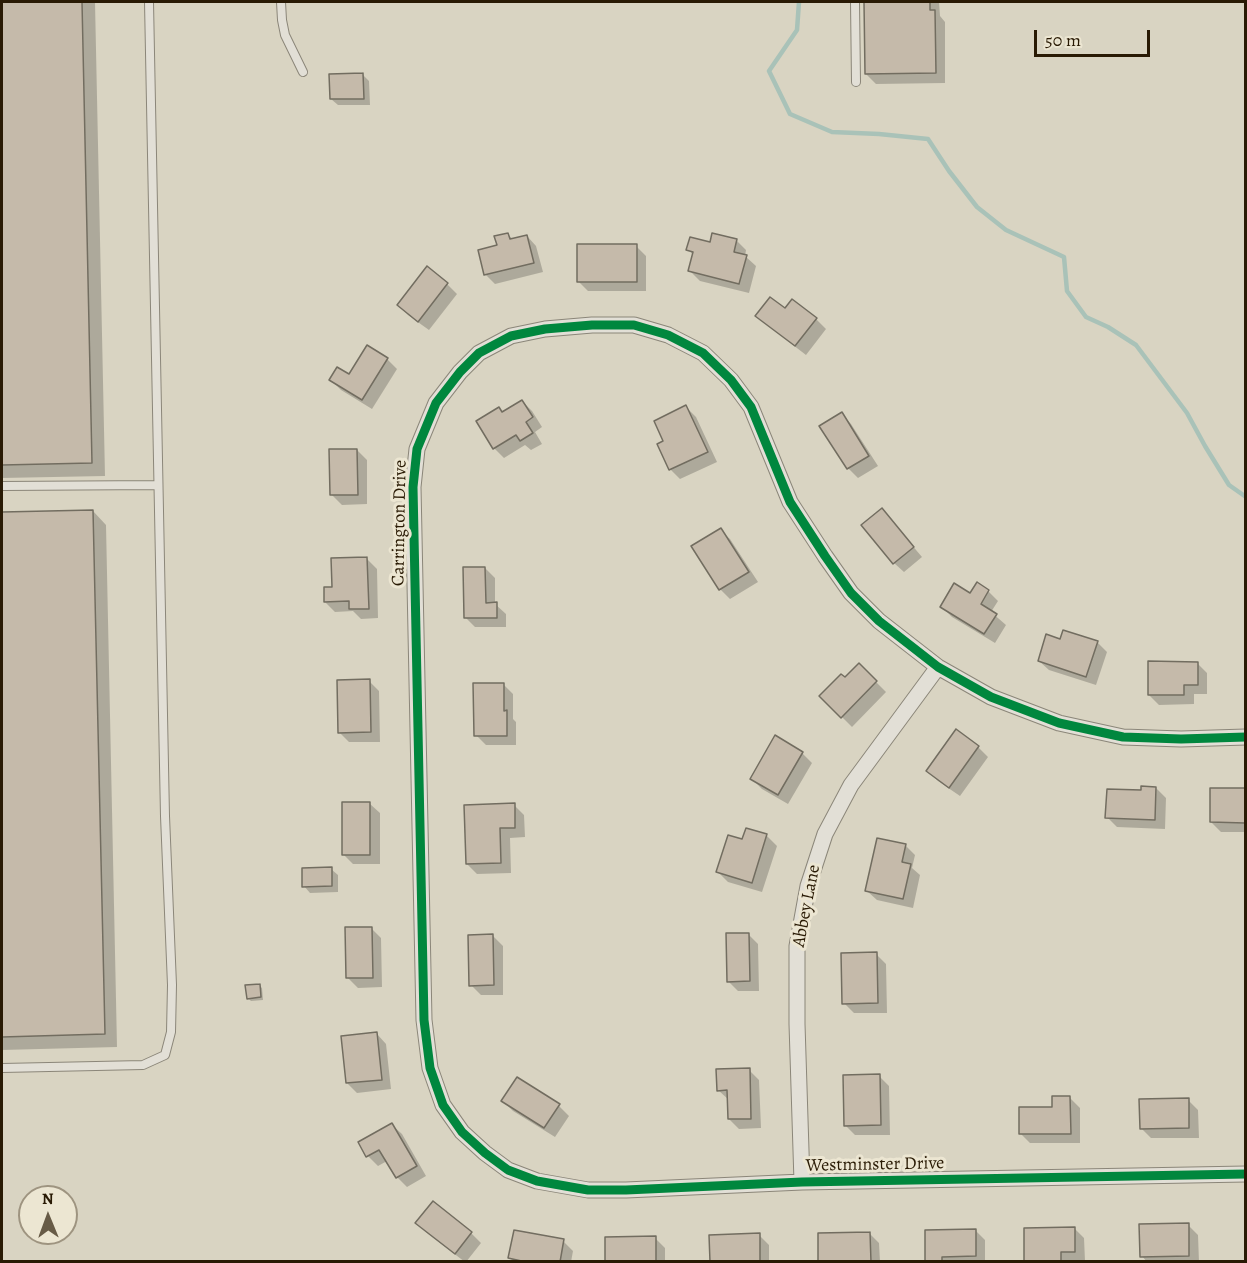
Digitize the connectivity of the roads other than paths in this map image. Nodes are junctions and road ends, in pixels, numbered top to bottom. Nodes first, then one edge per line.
1 (149, 2) edge
2 (281, 2) edge
3 (855, 2) edge
4 (303, 72) dead end
5 (856, 82) dead end
6 (158, 485) junction
7 (2, 486) edge
8 (939, 667) junction
9 (1245, 737) edge
10 (2, 1068) edge
11 (508, 1170) joint
12 (1245, 1174) edge
13 (802, 1182) junction

1 - 6 lane
2 - 4 lane
3 - 5 lane
6 - 7 lane
6 - 10 lane
8 - 9 street, Carrington Drive
8 - 11 street, Carrington Drive
8 - 13 street, Abbey Lane
11 - 13 street, Westminster Drive
12 - 13 street, Westminster Drive

